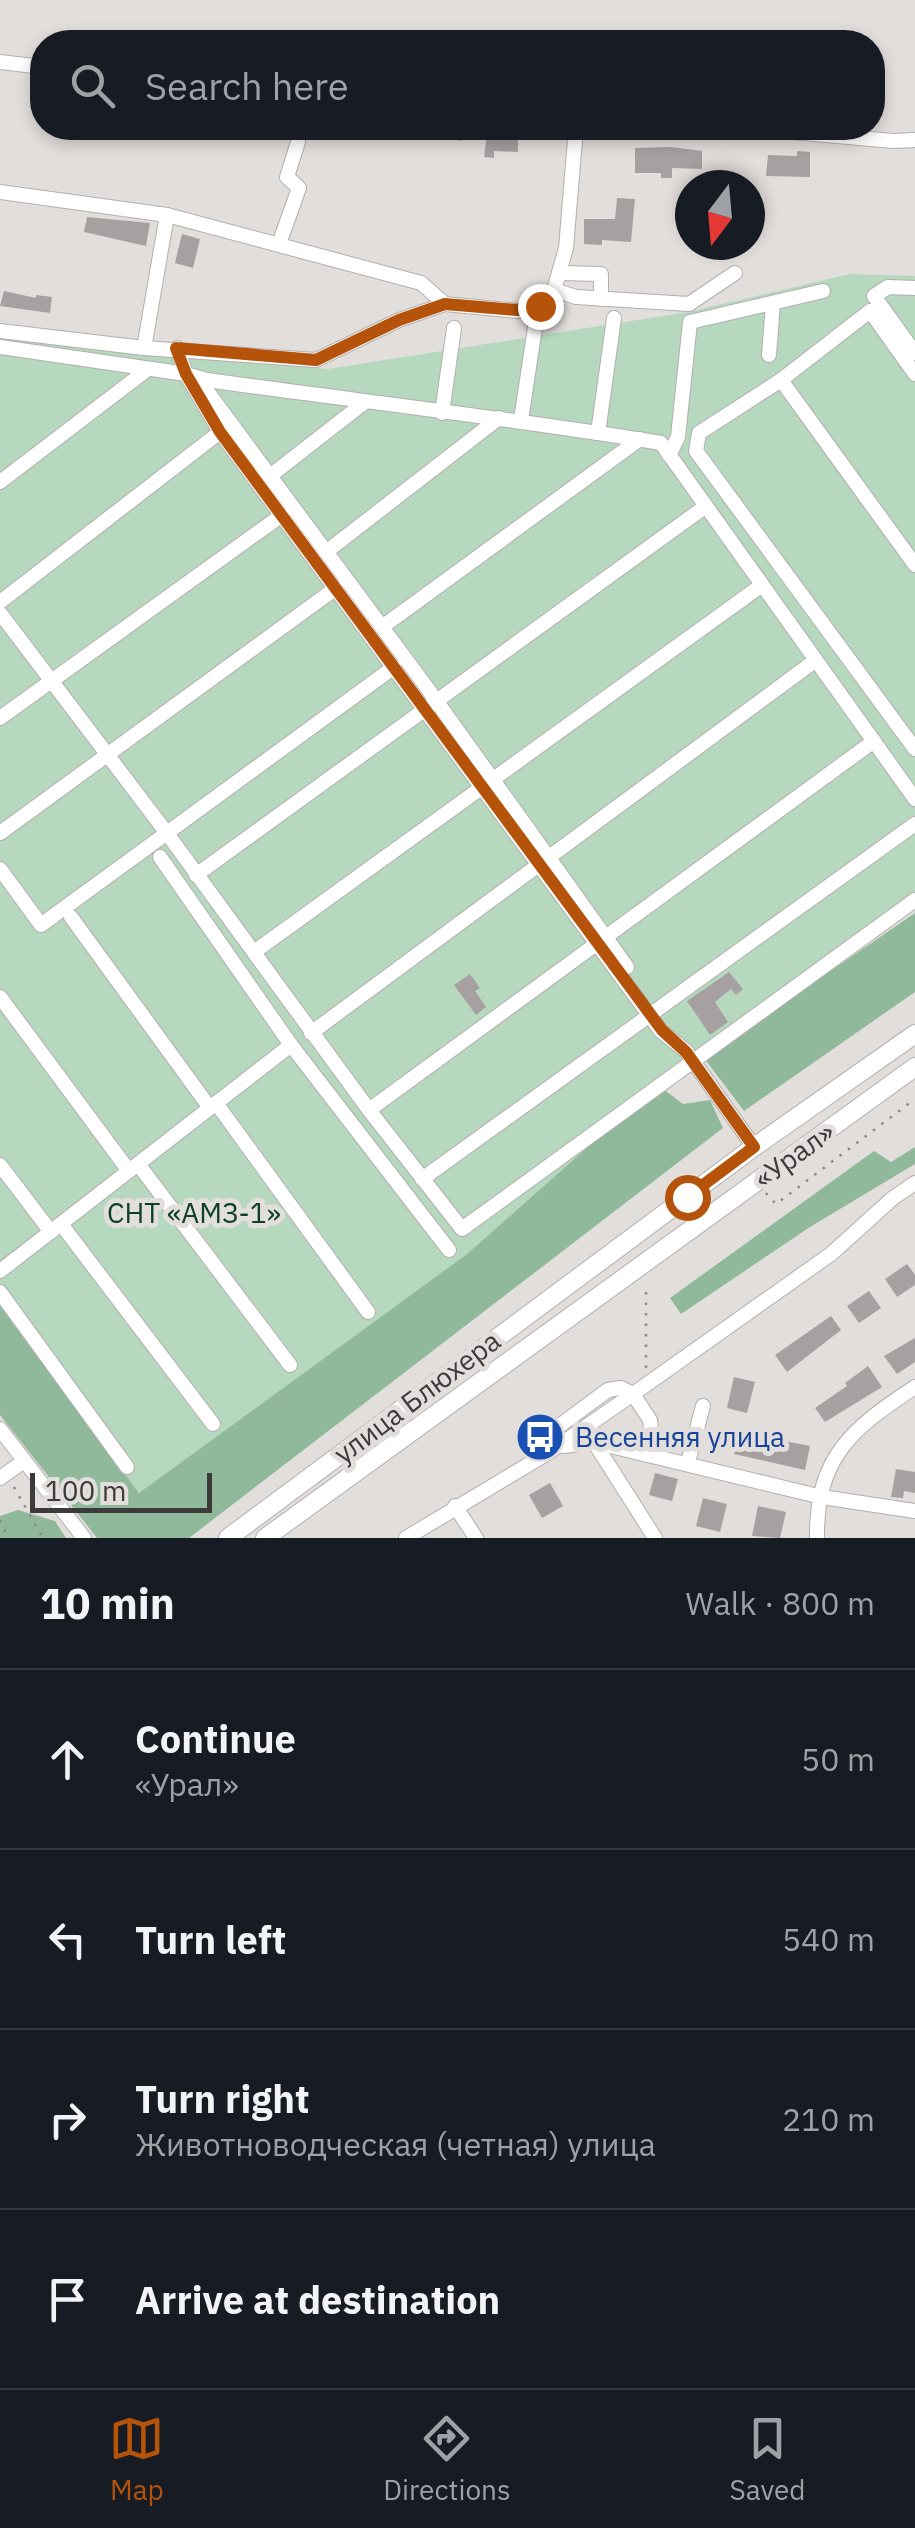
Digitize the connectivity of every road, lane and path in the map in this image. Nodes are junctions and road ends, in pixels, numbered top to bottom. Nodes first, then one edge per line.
1 (0, 62) edge
2 (30, 66) edge
3 (575, 140) edge
4 (882, 140) edge
5 (915, 140) edge
6 (298, 142) dead end
7 (0, 192) edge
8 (167, 215) junction
9 (279, 244) junction
10 (559, 273) junction
11 (735, 273) dead end
12 (915, 288) edge
13 (554, 290) junction
14 (823, 292) dead end
15 (601, 299) junction
16 (773, 303) junction
17 (445, 304) junction
18 (614, 318) dead end
19 (536, 320) dead end
20 (454, 328) dead end
21 (0, 332) edge
22 (7, 348) edge
23 (144, 348) junction
24 (176, 348) junction
25 (915, 353) edge
26 (769, 355) dead end
27 (0, 361) edge
28 (148, 369) junction
29 (186, 374) junction
30 (915, 374) edge
31 (207, 380) junction
32 (781, 380) junction
33 (365, 402) junction
34 (442, 413) junction
35 (498, 418) junction
36 (521, 420) junction
37 (220, 432) junction
38 (598, 433) junction
39 (640, 439) junction
40 (670, 455) junction
41 (270, 476) junction
42 (0, 482) edge
43 (706, 506) junction
44 (282, 515) junction
45 (326, 552) junction
46 (915, 566) edge
47 (762, 584) junction
48 (336, 588) junction
49 (0, 602) edge
50 (0, 613) edge
51 (382, 627) junction
52 (816, 660) junction
53 (394, 667) junction
54 (50, 682) junction
55 (431, 705) junction
56 (0, 718) edge
57 (874, 741) junction
58 (915, 749) edge
59 (106, 754) junction
60 (487, 783) junction
61 (915, 799) edge
62 (915, 824) edge
63 (166, 832) junction
64 (0, 833) edge
65 (160, 857) dead end
66 (544, 861) junction
67 (0, 869) edge
68 (196, 875) junction
69 (915, 900) edge
70 (72, 917) dead end
71 (601, 940) junction
72 (254, 952) junction
73 (0, 998) edge
74 (653, 1012) junction
75 (311, 1033) junction
76 (915, 1034) edge
77 (291, 1046) junction
78 (690, 1057) junction
79 (915, 1067) edge
80 (915, 1099) edge
81 (213, 1106) junction
82 (369, 1110) junction
83 (754, 1147) junction
84 (0, 1165) edge
85 (134, 1167) junction
86 (422, 1179) junction
87 (915, 1183) edge
88 (766, 1193) dead end
89 (56, 1228) junction
90 (449, 1250) dead end
91 (607, 1257) joint
92 (0, 1271) edge
93 (624, 1278) joint
94 (646, 1288) dead end
95 (0, 1292) edge
96 (368, 1312) dead end
97 (290, 1365) dead end
98 (646, 1385) junction
99 (915, 1387) edge
100 (633, 1394) junction
101 (702, 1406) dead end
102 (213, 1424) dead end
103 (0, 1429) edge
104 (594, 1442) junction
105 (551, 1451) junction
106 (644, 1453) junction
107 (24, 1461) junction
108 (534, 1461) junction
109 (688, 1462) junction
110 (127, 1467) dead end
111 (3, 1476) edge
112 (822, 1497) junction
113 (455, 1506) junction
114 (915, 1512) edge
115 (0, 1520) edge
116 (8, 1538) edge
117 (42, 1538) edge
118 (84, 1538) edge
119 (228, 1538) edge
120 (265, 1538) edge
121 (406, 1538) edge
122 (476, 1538) edge
123 (655, 1538) edge
124 (817, 1538) edge

1 - 2 street
3 - 10 street
4 - 5 street
6 - 9 street
7 - 8 street
8 - 9 street
8 - 23 street
9 - 17 street
10 - 13 street
10 - 15 street
11 - 15 street
12 - 25 street
13 - 15 street
13 - 17 street
14 - 16 street
16 - 26 street
16 - 40 street
17 - 24 street
18 - 38 street
19 - 36 street
20 - 34 street
21 - 23 street
22 - 27 street
22 - 28 street
23 - 24 street
24 - 29 street
28 - 29 street
28 - 42 street
29 - 31 street
29 - 37 street
30 - 32 street
31 - 33 street
31 - 41 street
32 - 46 street
32 - 58 street
33 - 34 street
33 - 41 street
34 - 35 street
35 - 36 street
35 - 45 street
36 - 38 street
37 - 44 street
37 - 49 street
38 - 39 street
39 - 40 street
39 - 51 street
40 - 43 street
41 - 45 street
43 - 47 street
43 - 55 street
44 - 48 street
44 - 54 street
45 - 51 street
47 - 52 street
47 - 60 street
48 - 53 street
48 - 59 street
50 - 54 street
51 - 55 street
52 - 57 street
52 - 66 street
53 - 55 street
53 - 63 street
54 - 56 street
54 - 59 street
55 - 60 street
55 - 68 street
57 - 61 street
57 - 71 street
59 - 63 street
59 - 64 street
60 - 66 street
60 - 72 street
62 - 74 street
63 - 67 street
63 - 68 street
65 - 77 street
66 - 71 street
66 - 75 street
68 - 72 street
69 - 78 street
70 - 81 street
71 - 74 street
71 - 82 street
72 - 75 street
73 - 85 street
74 - 78 street
74 - 86 street
75 - 82 street
76 - 83 main road, «Урал»
77 - 81 street
77 - 90 street
78 - 83 street
78 - 86 street
79 - 93 main road, «Урал»
80 - 88 path
81 - 85 street
81 - 96 street
82 - 86 street
83 - 91 main road, «Урал»
84 - 89 street
85 - 89 street
85 - 97 street
87 - 98 street
89 - 92 street
89 - 102 street
91 - 119 main road, улица Блюхера
93 - 120 main road, улица Блюхера
94 - 98 path
95 - 110 street
98 - 100 street
99 - 112 street
100 - 105 street
100 - 106 street
100 - 108 street
101 - 109 street
103 - 107 street
104 - 105 street
104 - 106 street
104 - 123 street
105 - 108 street
106 - 109 street
107 - 111 street
107 - 118 street
108 - 113 street
109 - 112 street
111 - 117 path
112 - 114 street
112 - 124 street
113 - 121 street
113 - 122 street
115 - 116 path

